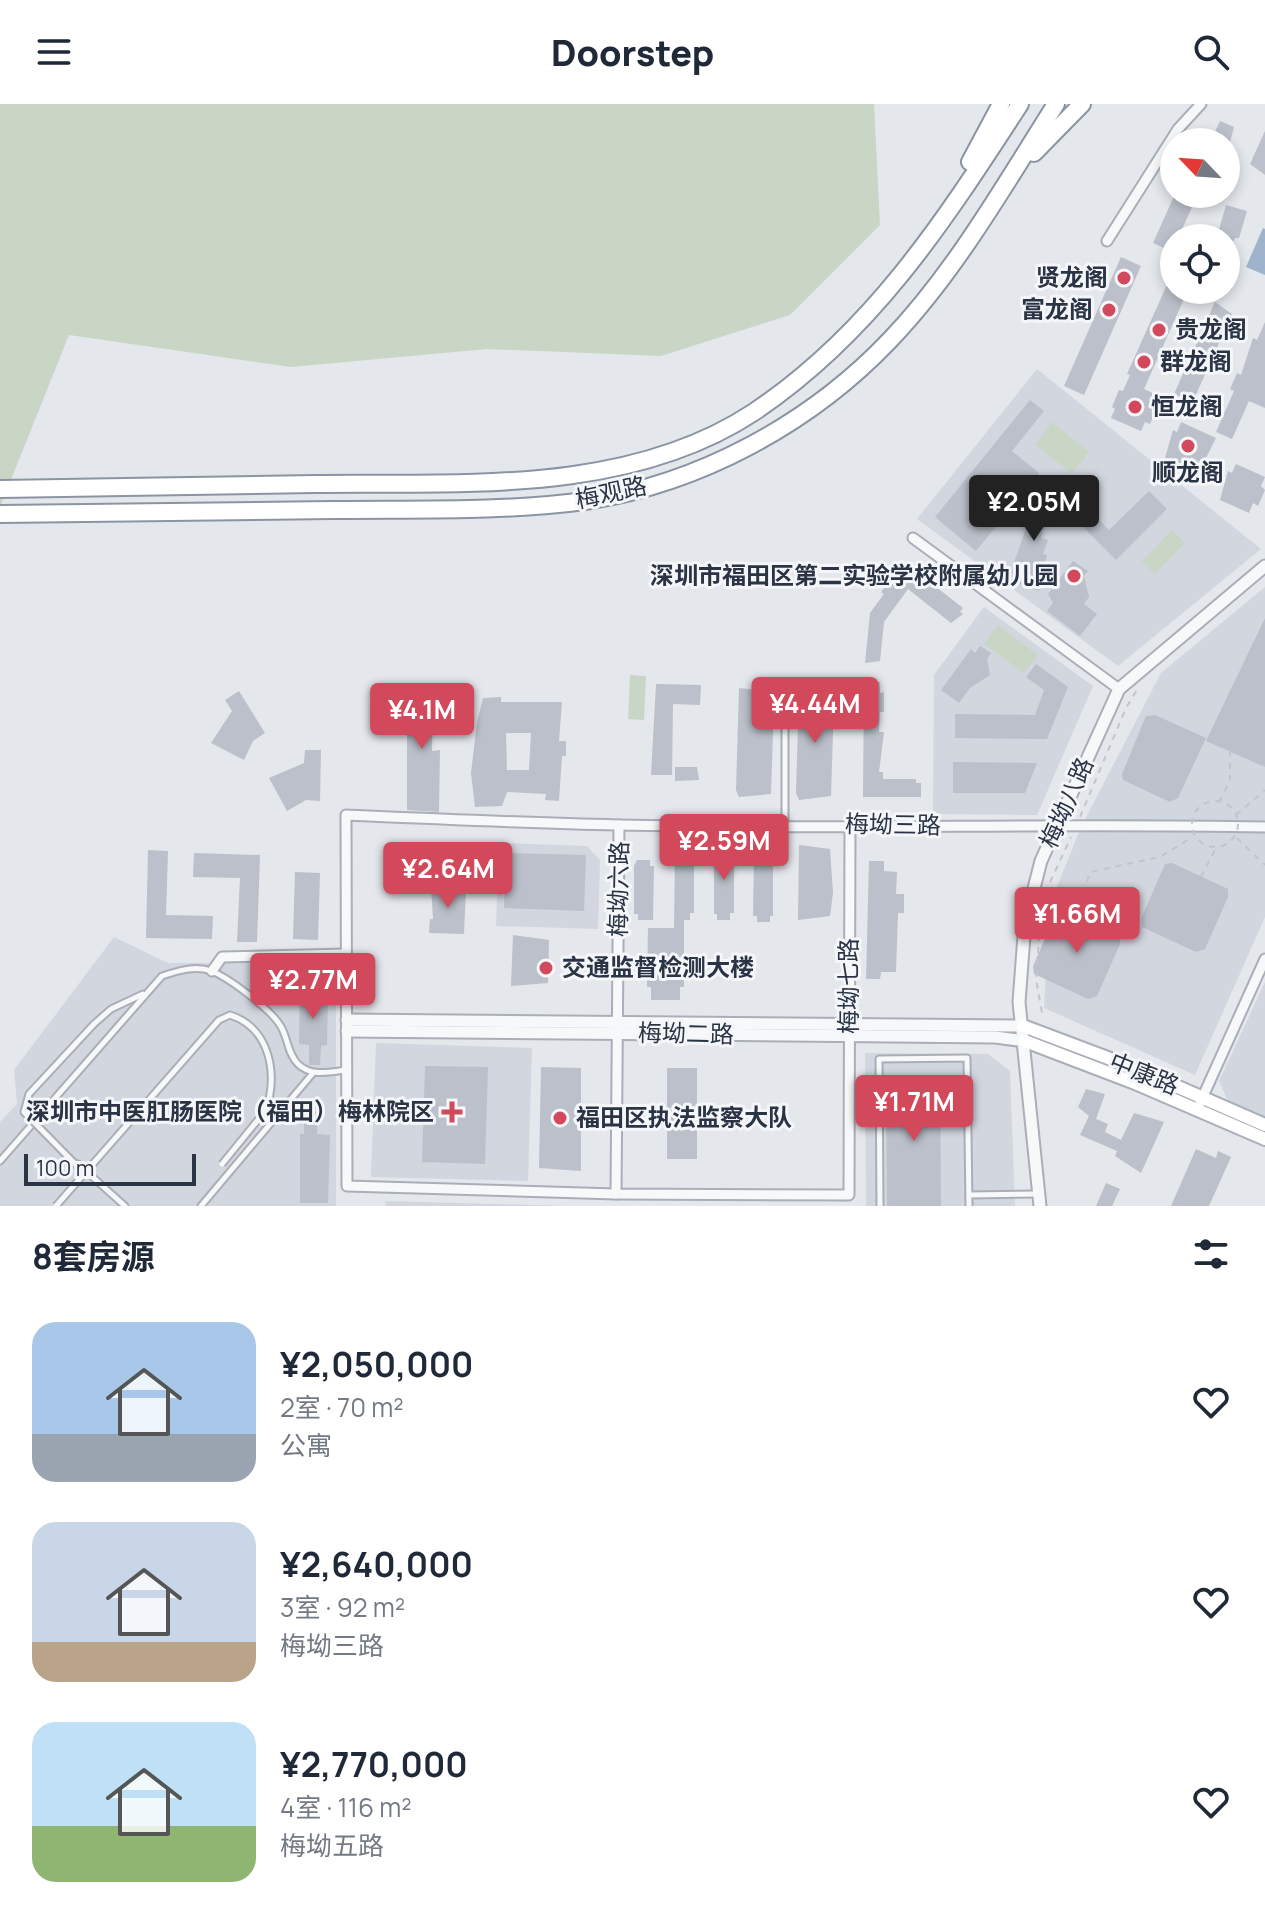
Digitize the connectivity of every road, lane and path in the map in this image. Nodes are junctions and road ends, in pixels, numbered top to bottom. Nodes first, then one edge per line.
1 (1001, 104) edge
2 (1020, 104) edge
3 (1056, 104) edge
4 (1082, 104) edge
5 (1201, 104) edge
6 (990, 207) junction
7 (930, 236) junction
8 (1107, 241) dead end
9 (0, 489) edge
10 (0, 514) edge
11 (913, 538) dead end
12 (1265, 566) edge
13 (1144, 680) dead end
14 (1119, 689) junction
15 (785, 698) dead end
16 (1230, 752) dead end
17 (1265, 790) edge
18 (1219, 802) junction
19 (1082, 812) dead end
20 (1236, 815) junction
21 (785, 824) junction
22 (850, 824) junction
23 (619, 825) junction
24 (1056, 827) junction
25 (1265, 827) edge
26 (1072, 835) dead end
27 (1195, 835) junction
28 (1235, 836) junction
29 (1216, 848) junction
30 (1265, 865) edge
31 (1201, 877) dead end
32 (1076, 916) dead end
33 (346, 954) junction
34 (1265, 959) edge
35 (212, 971) junction
36 (147, 993) junction
37 (1042, 1013) dead end
38 (347, 1026) junction
39 (1023, 1026) junction
40 (616, 1027) junction
41 (848, 1030) junction
42 (1025, 1041) junction
43 (347, 1070) junction
44 (313, 1073) junction
45 (1200, 1103) junction
46 (33, 1124) junction
47 (1265, 1125) edge
48 (1265, 1139) edge
49 (0, 1161) edge
50 (222, 1164) dead end
51 (85, 1174) junction
52 (616, 1194) junction
53 (969, 1195) junction
54 (1038, 1200) edge
55 (779, 1201) edge
56 (56, 1206) edge
57 (125, 1206) edge
58 (201, 1206) edge
59 (880, 1206) edge
60 (969, 1206) edge

1 - 7 highway
2 - 7 highway, 梅观路
3 - 6 highway, 梅观路
4 - 6 highway
5 - 8 street
6 - 10 highway, 梅观路
7 - 9 highway, 梅观路
11 - 14 street
12 - 14 street, 梅坳八路
13 - 19 path
14 - 24 street, 梅坳八路
15 - 21 lane
16 - 18 path
17 - 20 path
18 - 20 path, bridge
18 - 27 path, bridge
20 - 28 path, bridge
21 - 22 street, 梅坳三路
21 - 23 street, 梅坳三路
22 - 24 street, 梅坳三路
22 - 41 street, 梅坳七路
23 - 33 street, 梅坳三路
23 - 40 street, 梅坳六路
24 - 25 street, 梅坳三路
24 - 39 street, 梅坳八路
26 - 37 path
27 - 29 path, bridge
27 - 32 path
28 - 29 path, bridge
28 - 30 path
29 - 31 path
33 - 35 street
33 - 38 street
34 - 45 street
35 - 36 lane
35 - 44 lane
36 - 46 lane
36 - 51 lane, bridge
38 - 40 street, 梅坳二路
38 - 43 street
39 - 41 street, 梅坳二路
39 - 42 street, 梅坳八路
39 - 45 main road, 中康路
40 - 41 street, 梅坳二路
40 - 52 street, 梅坳六路
41 - 42 street, 梅坳二路
41 - 55 street, 梅坳七路
42 - 45 main road, 中康路
42 - 54 street, 梅坳八路
43 - 44 lane
43 - 52 street
44 - 58 lane
45 - 47 main road, 中康路
45 - 48 main road, 中康路
46 - 49 lane
46 - 57 lane
50 - 51 lane, bridge
51 - 56 lane, bridge
52 - 55 street
53 - 54 lane
53 - 59 lane
53 - 60 lane

